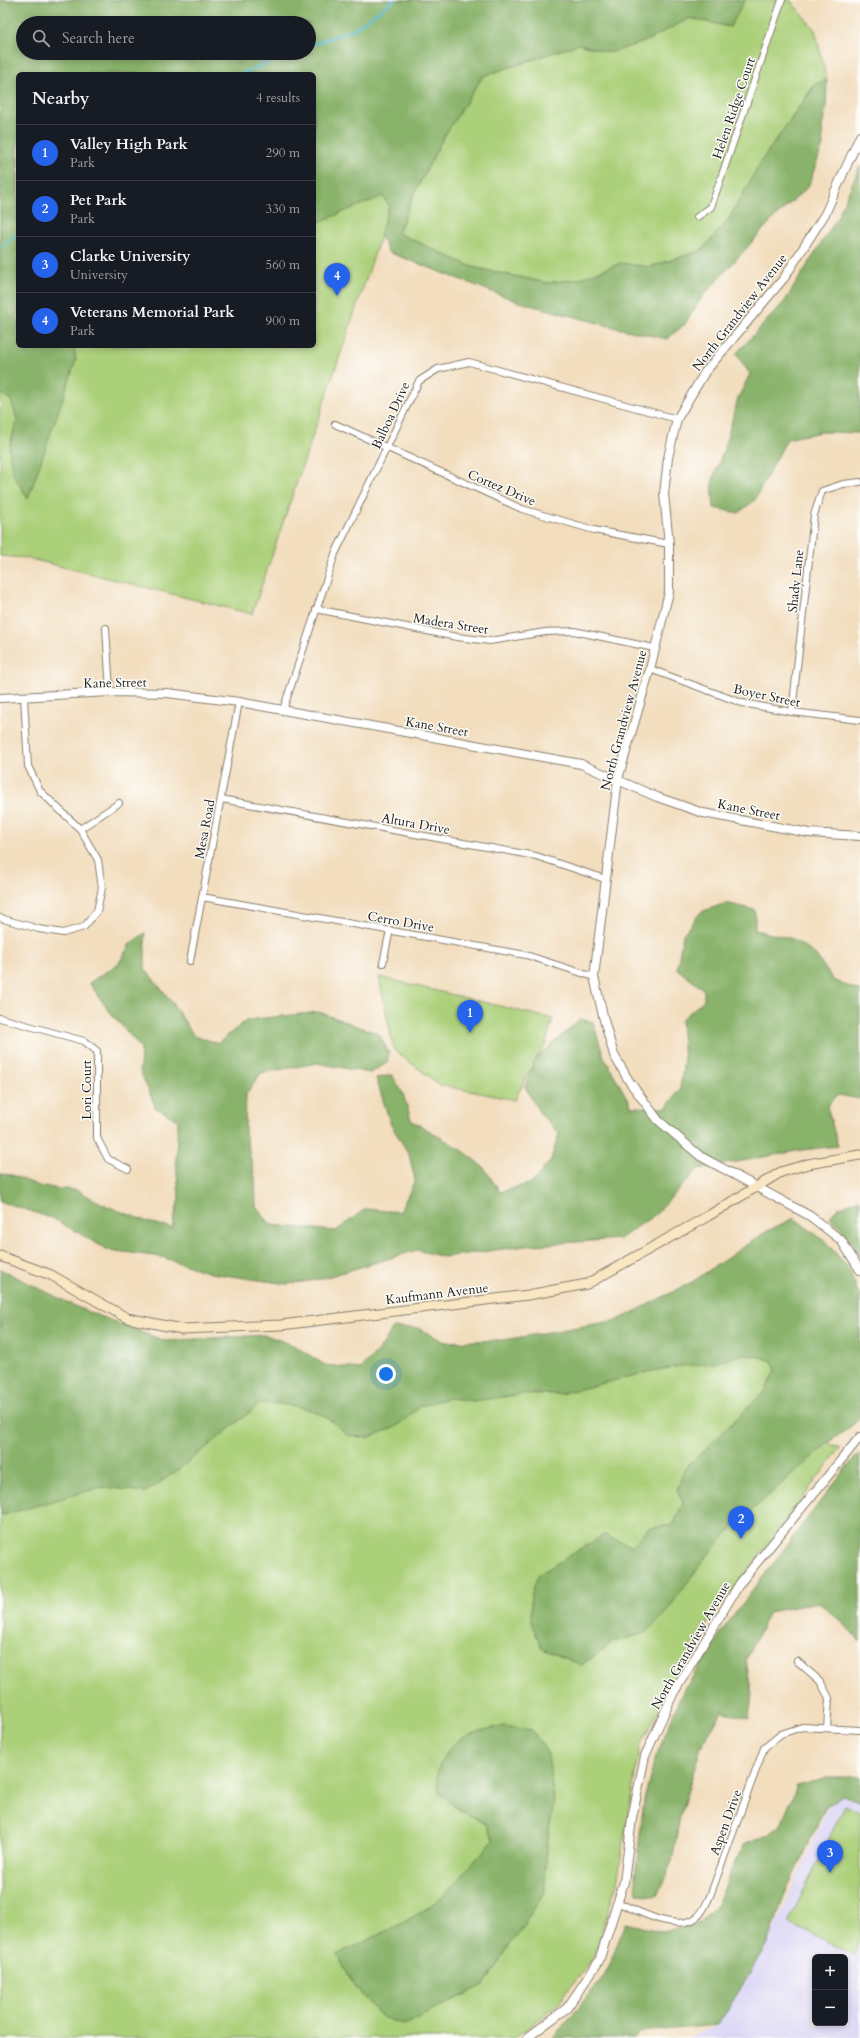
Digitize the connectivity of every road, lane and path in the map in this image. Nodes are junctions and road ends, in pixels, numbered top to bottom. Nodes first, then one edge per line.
1 (782, 0) edge
2 (860, 136) edge
3 (697, 217) dead end
4 (677, 420) junction
5 (335, 424) dead end
6 (388, 447) junction
7 (860, 482) edge
8 (668, 544) junction
9 (316, 609) junction
10 (106, 628) dead end
11 (654, 648) junction
12 (650, 669) junction
13 (110, 692) junction
14 (24, 697) junction
15 (0, 698) edge
16 (240, 702) junction
17 (282, 710) junction
18 (792, 712) junction
19 (860, 720) edge
20 (618, 779) junction
21 (221, 800) junction
22 (119, 803) dead end
23 (80, 828) junction
24 (860, 836) edge
25 (605, 879) junction
26 (202, 897) junction
27 (0, 918) edge
28 (390, 930) junction
29 (190, 961) dead end
30 (383, 964) dead end
31 (594, 977) junction
32 (0, 1018) edge
33 (860, 1155) edge
34 (128, 1169) dead end
35 (758, 1186) junction
36 (0, 1256) edge
37 (860, 1270) edge
38 (860, 1437) edge
39 (797, 1661) dead end
40 (826, 1728) junction
41 (860, 1730) edge
42 (617, 1902) junction
43 (527, 2038) edge

1 - 3 street, Helen Ridge Court
2 - 4 street, North Grandview Avenue
4 - 6 street, Balboa Drive
4 - 8 street, North Grandview Avenue
5 - 6 street, Cortez Drive
6 - 8 street, Cortez Drive
6 - 9 street, Balboa Drive
7 - 18 street, Shady Lane
8 - 11 street, North Grandview Avenue
9 - 11 street, Madera Street
9 - 17 street, Balboa Drive
10 - 13 street
11 - 12 street, North Grandview Avenue
12 - 18 street, Boyer Street
12 - 20 street, North Grandview Avenue
13 - 14 street, Kane Street
13 - 16 street, Kane Street
14 - 15 street, Kane Street
14 - 23 street
16 - 17 street, Kane Street
16 - 21 street, Mesa Road
17 - 20 street, Kane Street
18 - 19 street, Boyer Street
20 - 24 street, Kane Street
20 - 25 street, North Grandview Avenue
21 - 25 street, Altura Drive
21 - 26 street, Mesa Road
22 - 23 street
23 - 27 street
25 - 31 street, North Grandview Avenue
26 - 28 street, Cerro Drive
26 - 29 street, Mesa Road
28 - 30 street
28 - 31 street, Cerro Drive
31 - 35 street, North Grandview Avenue
32 - 34 street, Lori Court
33 - 35 main road, Kaufmann Avenue
35 - 36 main road, Kaufmann Avenue
35 - 37 street, North Grandview Avenue
38 - 42 street, North Grandview Avenue
39 - 40 street
40 - 41 street, Aspen Drive
40 - 42 street, Aspen Drive
42 - 43 street, North Grandview Avenue

